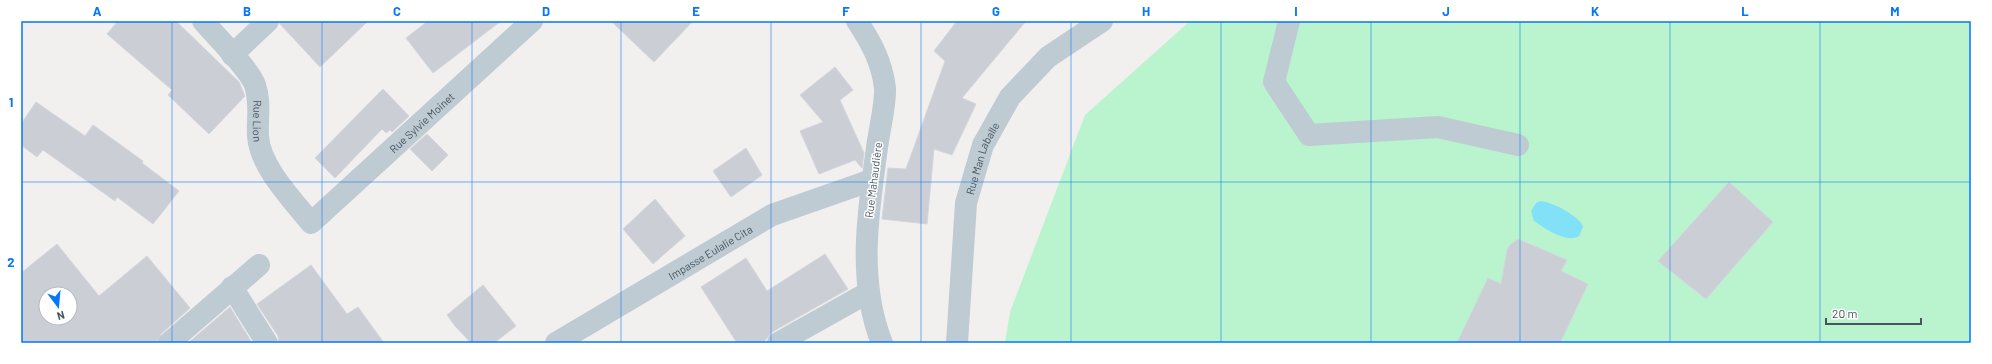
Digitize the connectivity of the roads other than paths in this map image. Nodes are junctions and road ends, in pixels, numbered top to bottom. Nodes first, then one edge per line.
1 (203, 21) edge
2 (268, 21) edge
3 (532, 21) edge
4 (857, 21) edge
5 (1102, 21) edge
6 (1289, 21) edge
7 (232, 55) junction
8 (1518, 145) dead end
9 (872, 180) junction
10 (311, 223) joint
11 (259, 264) dead end
12 (232, 287) junction
13 (869, 292) junction
14 (169, 343) edge
15 (267, 343) edge
16 (556, 343) edge
17 (778, 343) edge
18 (882, 343) edge
19 (957, 343) edge

1 - 7 street, Rue Lion
2 - 7 street
3 - 10 street, Rue Sylvie Moinet
4 - 9 street, Rue Mahaudière
5 - 19 street, Rue Man Laballe
6 - 8 street
7 - 10 street, Rue Lion
9 - 13 street, Rue Mahaudière
9 - 16 street, Impasse Eulalie Cita
11 - 12 street
12 - 14 street
12 - 15 street
13 - 17 street
13 - 18 street, Rue Mahaudière

